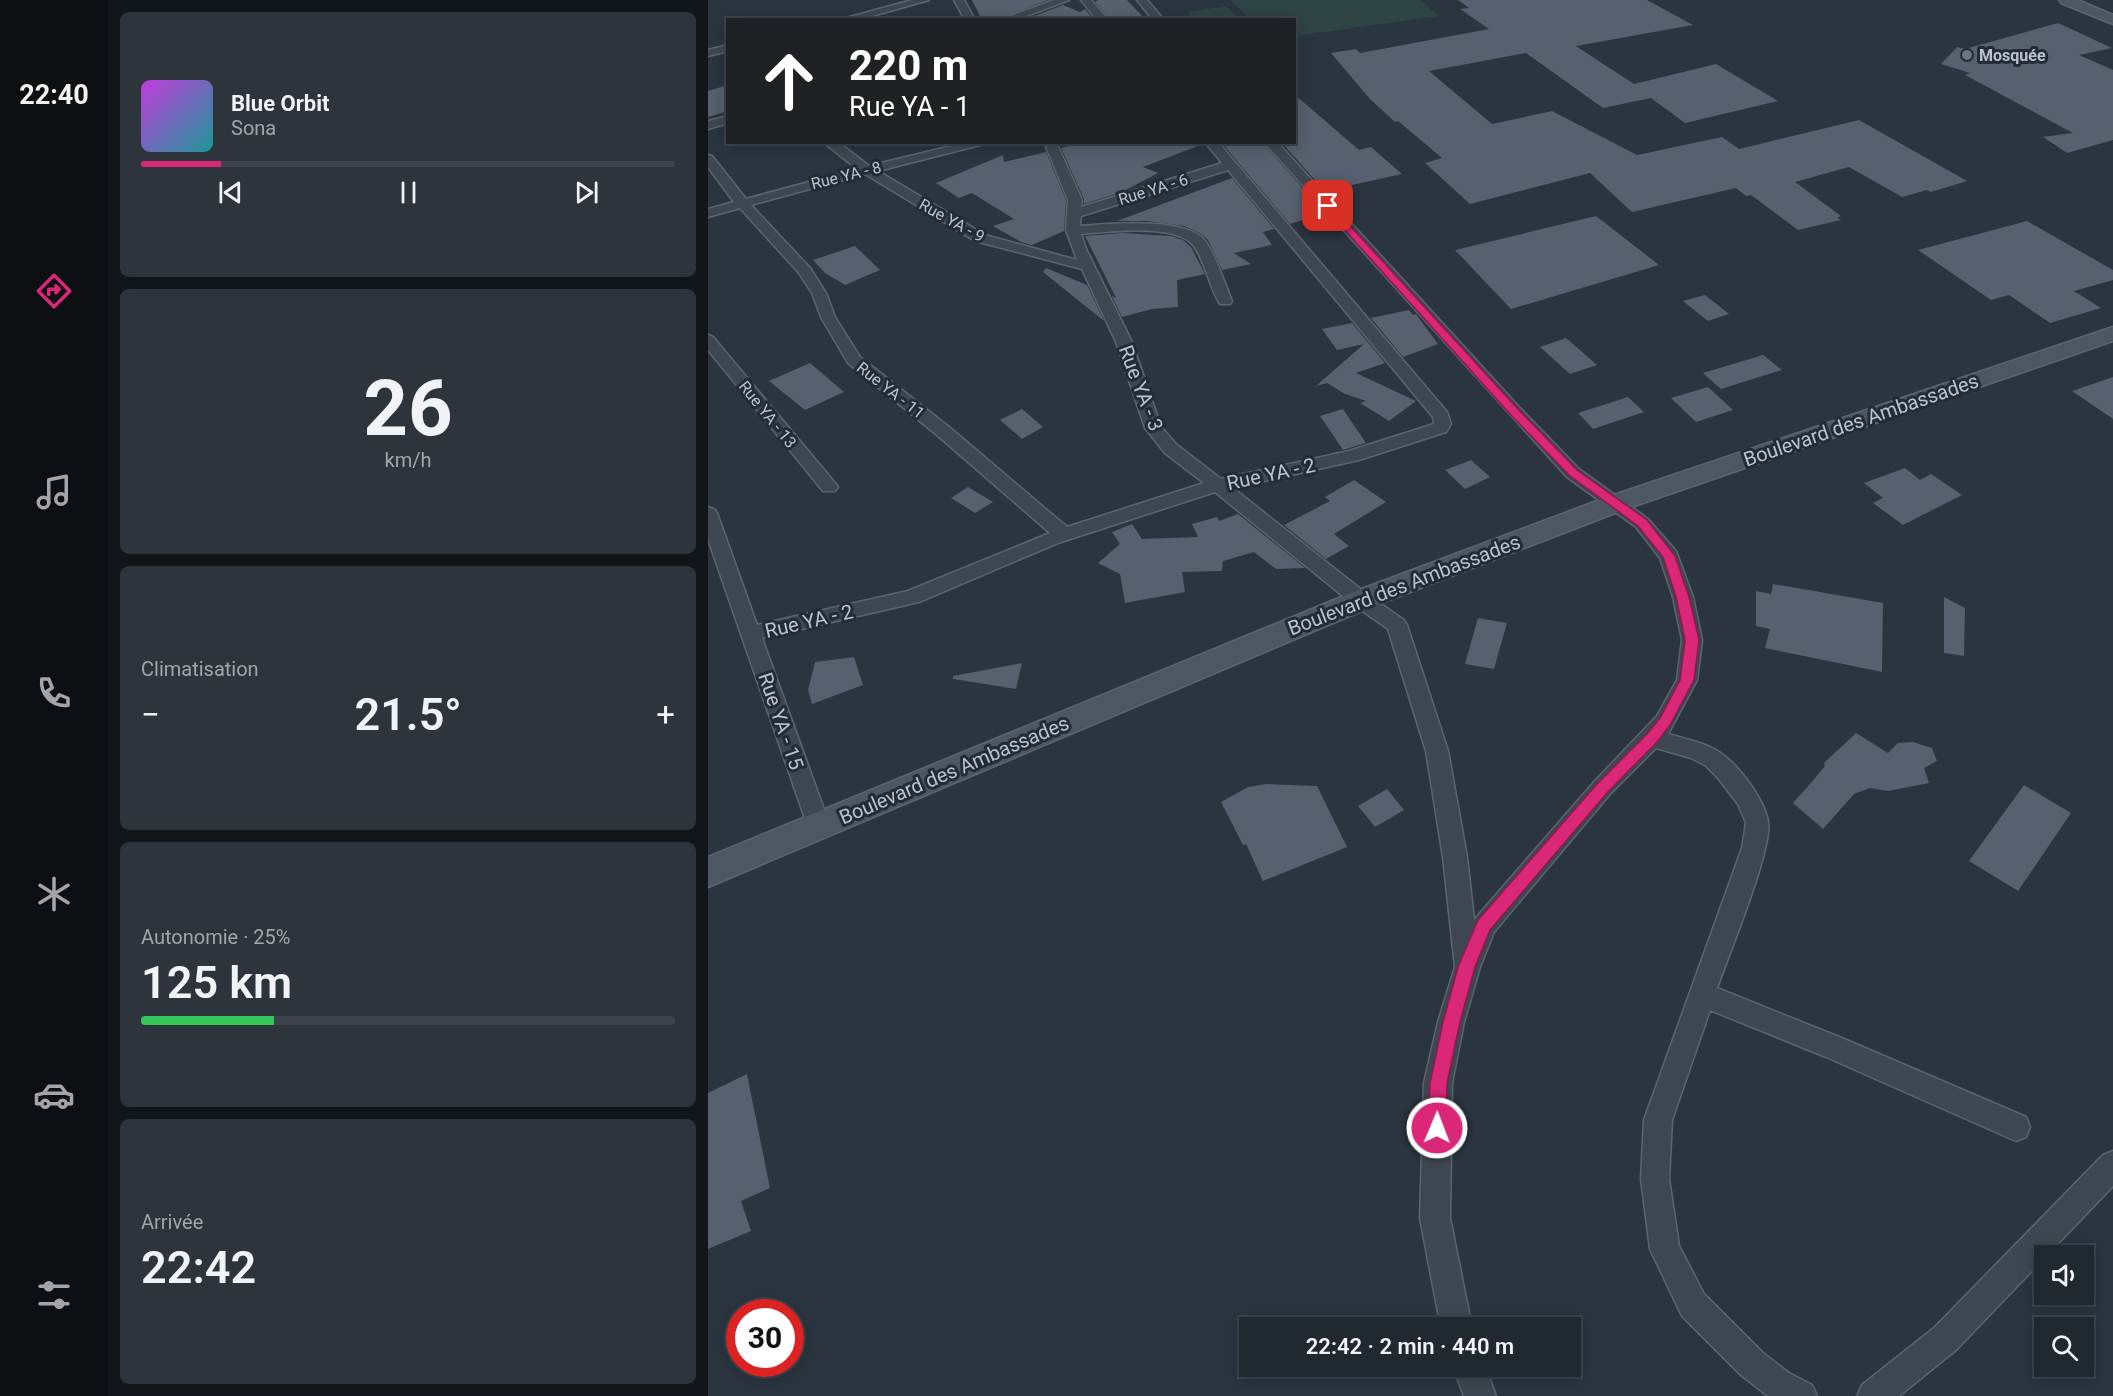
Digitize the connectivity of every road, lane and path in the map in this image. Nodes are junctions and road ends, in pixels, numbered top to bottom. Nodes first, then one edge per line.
1 (924, 0) edge
2 (959, 0) edge
3 (1064, 0) edge
4 (1086, 0) edge
5 (1142, 0) edge
6 (2066, 0) edge
7 (857, 14) edge
8 (969, 18) edge
9 (1011, 18) edge
10 (1101, 18) edge
11 (1157, 18) edge
12 (2113, 19) edge
13 (726, 48) edge
14 (708, 53) edge
15 (726, 120) edge
16 (708, 125) edge
17 (832, 144) edge
18 (978, 144) edge
19 (1051, 144) edge
20 (1213, 144) edge
21 (1272, 144) edge
22 (708, 159) edge
23 (1230, 165) junction
24 (867, 170) junction
25 (742, 203) junction
26 (708, 213) edge
27 (1075, 213) junction
28 (1073, 230) junction
29 (1089, 267) junction
30 (1225, 301) dead end
31 (2113, 334) edge
32 (708, 340) edge
33 (1218, 486) junction
34 (829, 487) dead end
35 (1614, 504) junction
36 (708, 513) edge
37 (1064, 535) junction
38 (1362, 600) junction
39 (750, 634) junction
40 (1652, 738) junction
41 (818, 826) junction
42 (708, 872) edge
43 (1467, 967) junction
44 (1702, 994) junction
45 (2016, 1127) dead end
46 (2113, 1165) edge
47 (1455, 1317) edge
48 (1473, 1377) edge
49 (1480, 1396) edge
50 (1801, 1396) edge
51 (1873, 1396) edge

1 - 7 street
2 - 8 street
3 - 9 street
4 - 10 street
5 - 11 street
6 - 12 main road
13 - 14 street
15 - 16 street
17 - 24 street, Rue YA - 9
18 - 24 street, Rue YA - 8
19 - 27 street
20 - 23 street, Rue YA - 2
21 - 35 street
22 - 25 street, Rue YA - 11
23 - 27 street, Rue YA - 6
23 - 33 street, Rue YA - 2
24 - 25 street, Rue YA - 8
24 - 29 street, Rue YA - 9
25 - 26 street, Rue YA - 8
25 - 37 street, Rue YA - 11
27 - 28 street
28 - 29 street, Rue YA - 3
28 - 30 street
29 - 33 street, Rue YA - 3
31 - 35 main road, Boulevard des Ambassades
32 - 34 street, Rue YA - 13
33 - 37 street, Rue YA - 2
33 - 38 street, Rue YA - 3
35 - 38 main road, Boulevard des Ambassades
35 - 40 street
36 - 39 street, Rue YA - 15
37 - 39 street, Rue YA - 2
38 - 41 main road, Boulevard des Ambassades
38 - 43 street, Rue YA - 3
39 - 41 street, Rue YA - 15
40 - 43 street
40 - 44 street
41 - 42 main road, Boulevard des Ambassades
43 - 47 street
44 - 45 street
44 - 50 street
46 - 51 street
48 - 49 street

